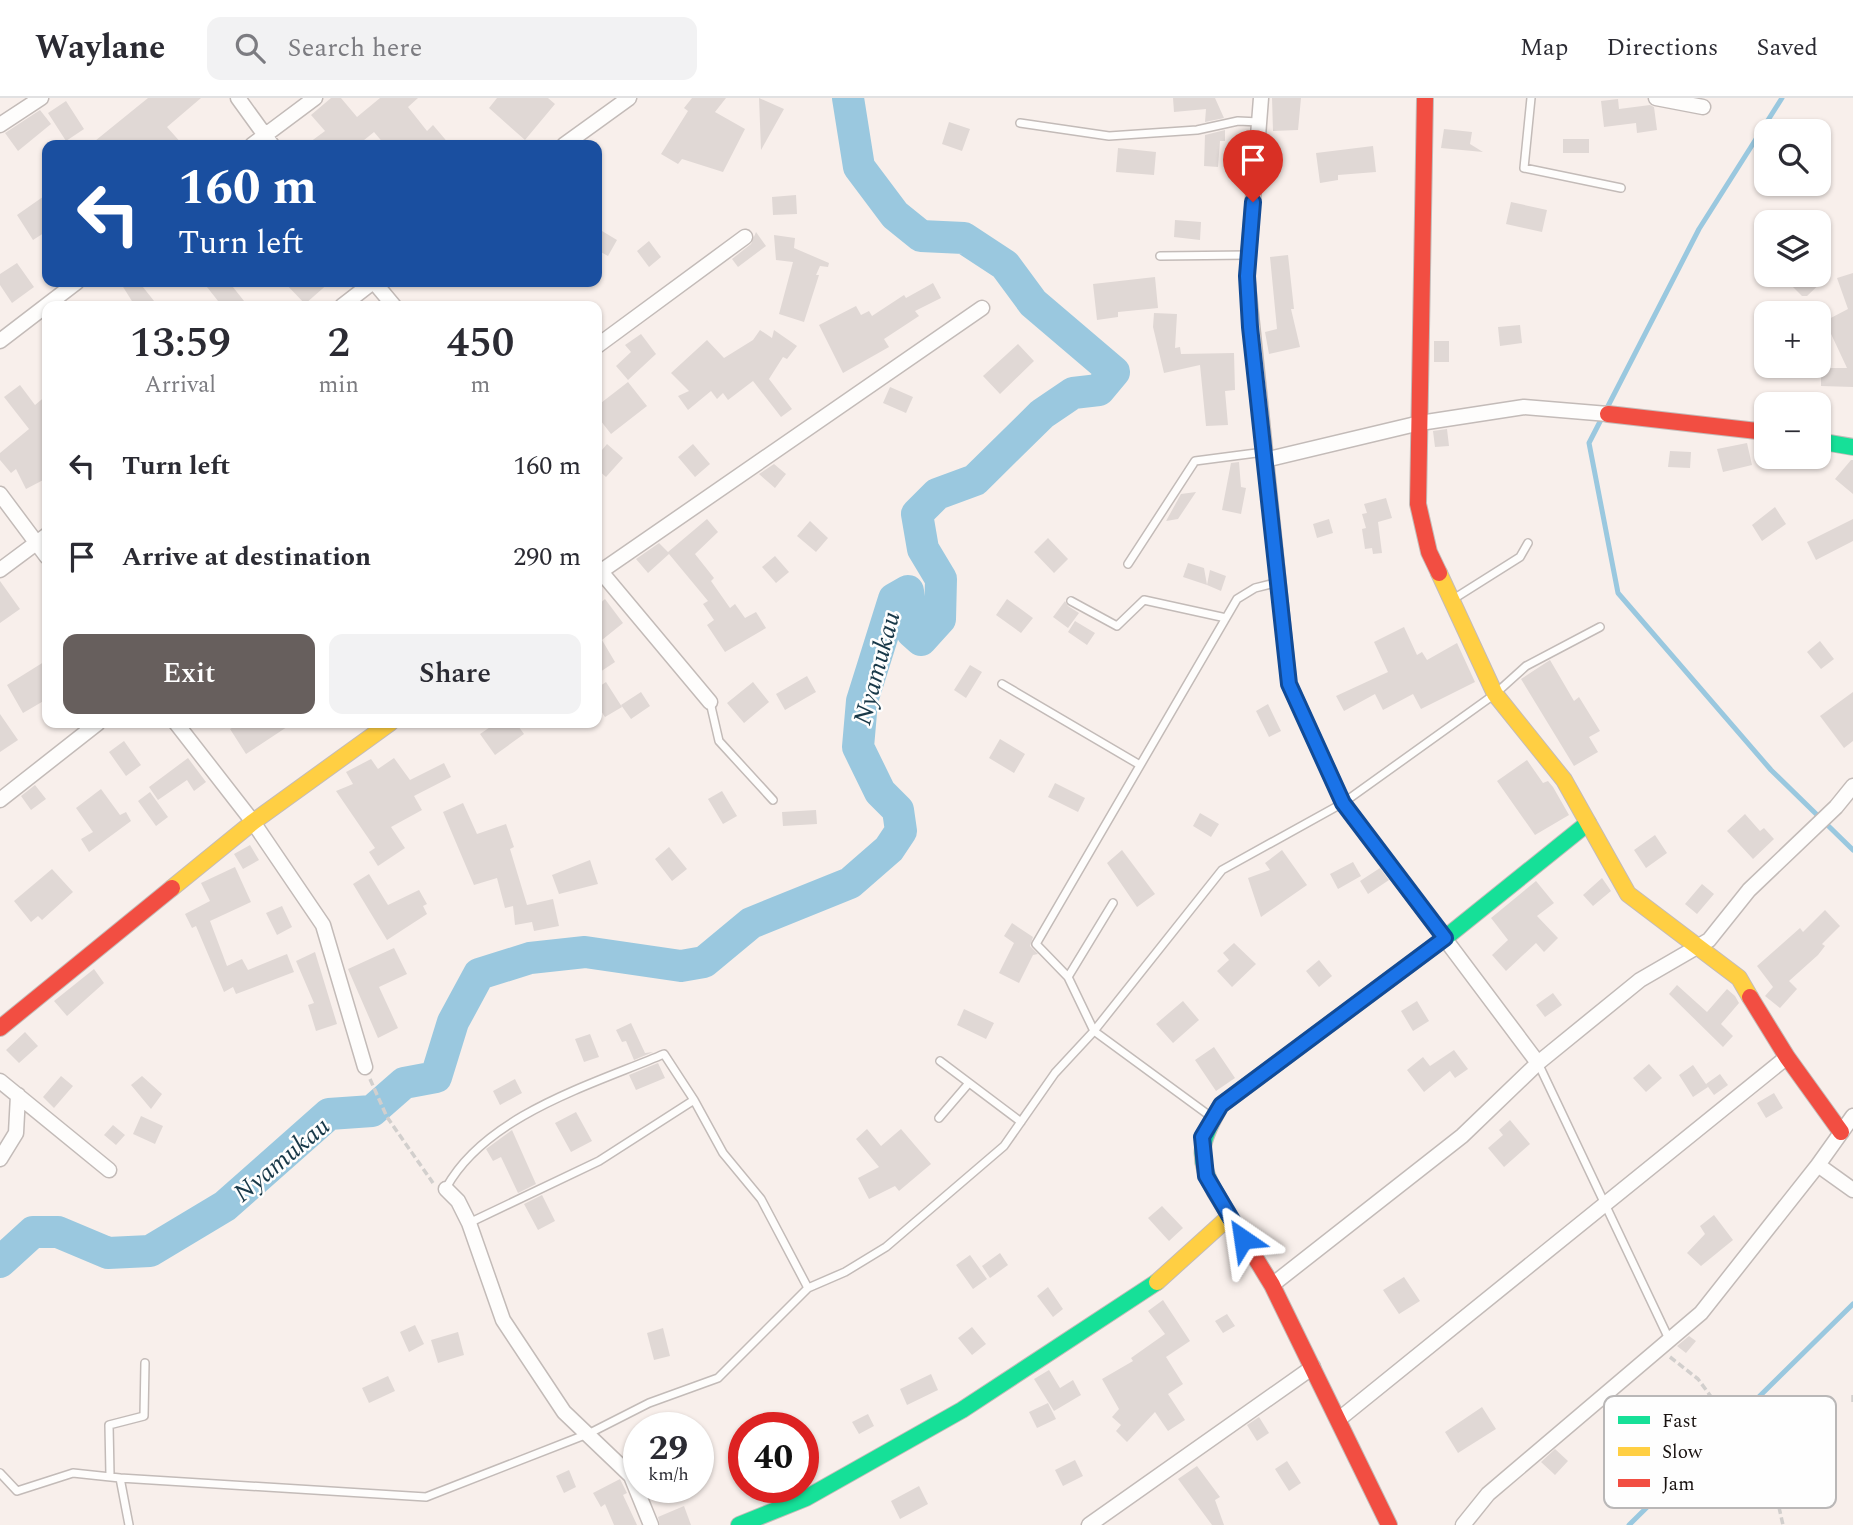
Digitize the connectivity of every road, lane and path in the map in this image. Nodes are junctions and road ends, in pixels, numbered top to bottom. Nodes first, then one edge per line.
1 (41, 98) edge
2 (238, 98) edge
3 (315, 98) edge
4 (629, 98) edge
5 (1261, 98) edge
6 (1425, 98) edge
7 (1531, 98) edge
8 (1656, 98) edge
9 (1703, 107) dead end
10 (1020, 122) dead end
11 (1259, 122) junction
12 (0, 125) edge
13 (269, 140) edge
14 (571, 140) edge
15 (1621, 188) dead end
16 (745, 237) dead end
17 (1249, 255) junction
18 (1160, 256) dead end
19 (70, 287) edge
20 (367, 287) edge
21 (378, 287) edge
22 (52, 301) edge
23 (349, 301) edge
24 (390, 301) edge
25 (982, 308) dead end
26 (42, 309) edge
27 (0, 341) edge
28 (602, 342) edge
29 (1603, 414) joint
30 (1420, 423) junction
31 (1754, 431) edge
32 (1831, 443) edge
33 (1853, 447) edge
34 (1265, 456) junction
35 (0, 494) edge
36 (42, 539) edge
37 (1528, 543) dead end
38 (1128, 564) dead end
39 (602, 568) edge
40 (0, 570) edge
41 (602, 576) edge
42 (1279, 582) junction
43 (1451, 600) junction
44 (1071, 601) dead end
45 (1226, 618) junction
46 (1600, 627) dead end
47 (1002, 684) dead end
48 (1495, 694) junction
49 (710, 702) joint
50 (92, 728) edge
51 (180, 728) edge
52 (383, 728) edge
53 (1140, 765) junction
54 (1853, 786) edge
55 (0, 800) edge
56 (773, 800) dead end
57 (1343, 803) junction
58 (253, 822) junction
59 (1588, 823) junction
60 (1112, 903) dead end
61 (1445, 938) junction
62 (1696, 947) junction
63 (1068, 977) junction
64 (0, 1028) edge
65 (1094, 1031) junction
66 (1787, 1057) junction
67 (940, 1060) dead end
68 (1538, 1063) junction
69 (365, 1067) dead end
70 (0, 1081) edge
71 (970, 1083) junction
72 (377, 1093) dead end
73 (18, 1095) junction
74 (694, 1100) junction
75 (1853, 1116) edge
76 (939, 1118) dead end
77 (1213, 1118) junction
78 (1021, 1122) junction
79 (1841, 1132) junction
80 (0, 1159) edge
81 (1818, 1165) junction
82 (109, 1170) dead end
83 (446, 1189) junction
84 (1853, 1190) edge
85 (1604, 1205) junction
86 (1229, 1217) junction
87 (469, 1223) junction
88 (1272, 1285) junction
89 (808, 1288) junction
90 (1664, 1344) junction
91 (145, 1363) dead end
92 (1313, 1367) junction
93 (1853, 1395) edge
94 (1710, 1396) edge
95 (1853, 1405) edge
96 (1338, 1420) junction
97 (590, 1433) junction
98 (0, 1473) edge
99 (110, 1475) junction
100 (120, 1478) junction
101 (129, 1525) edge
102 (651, 1525) edge
103 (739, 1525) edge
104 (1088, 1525) edge
105 (1389, 1525) edge
106 (1463, 1525) edge

1 - 12 street
2 - 13 street
3 - 13 street
4 - 14 street
5 - 11 street
6 - 30 street
7 - 15 lane
8 - 9 street
10 - 11 lane
11 - 17 street
16 - 28 street
17 - 18 lane
17 - 34 street
19 - 22 street
20 - 23 street
21 - 24 street
25 - 39 street
26 - 27 street
29 - 30 street
29 - 31 street
30 - 34 street
30 - 43 street
32 - 33 street
34 - 38 lane
34 - 42 street
35 - 36 street
36 - 40 street
37 - 43 lane
41 - 49 street
42 - 45 lane
42 - 57 street
43 - 48 street
44 - 45 lane
45 - 53 lane
46 - 48 lane
47 - 53 lane
48 - 57 lane
48 - 59 street
49 - 56 lane
50 - 55 street
51 - 58 street
52 - 58 street
53 - 63 lane
54 - 62 street
57 - 61 street
57 - 65 lane
58 - 64 street
58 - 69 street
59 - 61 street
59 - 62 street
60 - 63 lane
61 - 68 street
61 - 77 street
62 - 66 street
62 - 68 street
63 - 65 lane
65 - 77 lane
65 - 78 lane
66 - 79 street
66 - 85 street
67 - 71 lane
68 - 85 lane
68 - 88 street
70 - 73 street
71 - 76 lane
71 - 78 lane
72 - 83 path
73 - 80 street
73 - 82 street
74 - 83 lane
74 - 87 lane
74 - 89 lane
75 - 79 street
77 - 86 street
78 - 89 lane
79 - 81 street
81 - 84 street
81 - 90 street
83 - 87 street
85 - 90 lane
85 - 96 street
86 - 88 street
86 - 103 street
87 - 97 street
88 - 92 street
89 - 97 lane
90 - 94 path
90 - 106 street
91 - 99 lane
92 - 96 street
92 - 104 street
93 - 95 path
96 - 105 street
97 - 100 lane
97 - 102 street
98 - 99 lane
99 - 100 lane
100 - 101 lane

